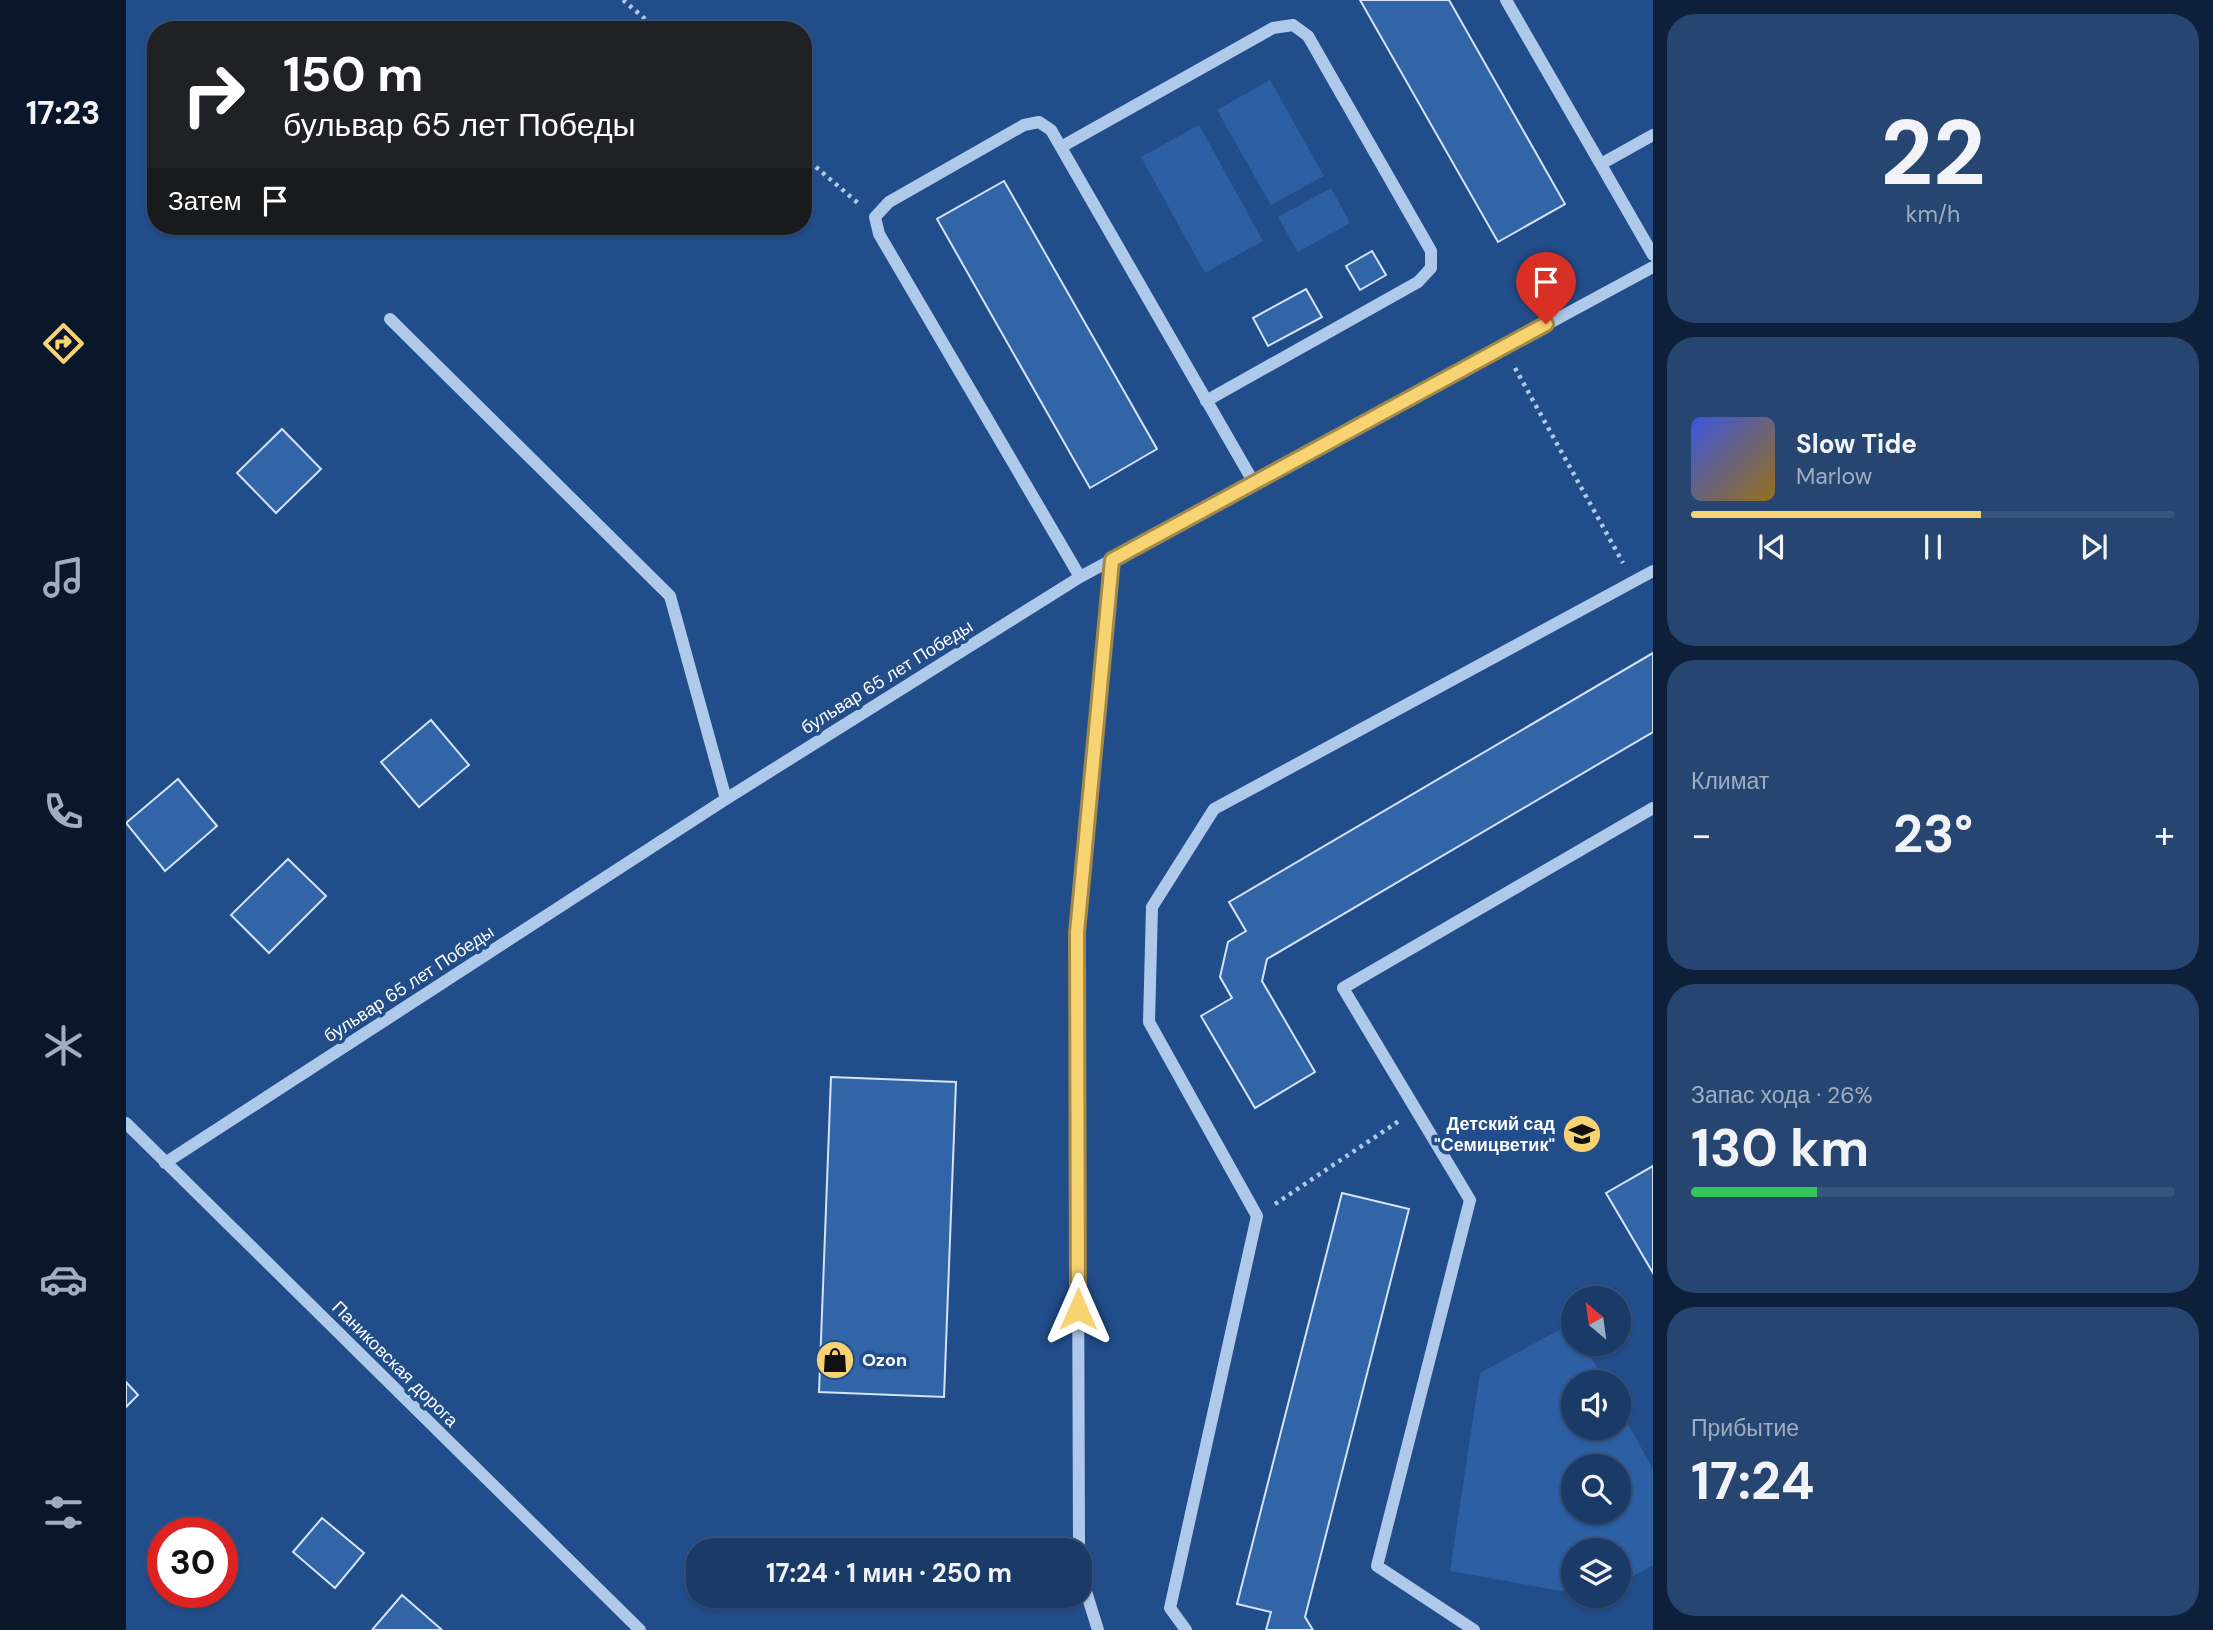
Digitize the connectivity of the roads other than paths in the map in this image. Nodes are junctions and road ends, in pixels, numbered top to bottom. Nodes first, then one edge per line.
1 (1506, 0) edge
2 (1653, 135) edge
3 (1061, 147) junction
4 (1601, 164) junction
5 (1653, 254) edge
6 (1653, 267) edge
7 (390, 319) dead end
8 (1206, 401) junction
9 (1254, 483) junction
10 (1112, 560) junction
11 (1653, 571) edge
12 (1080, 577) junction
13 (726, 799) junction
14 (1653, 808) edge
15 (126, 1123) edge
16 (165, 1163) junction
17 (1079, 1538) edge
18 (1091, 1608) edge
19 (640, 1630) edge
20 (1098, 1630) edge
21 (1186, 1630) edge
22 (1474, 1630) edge

1 - 4 street
2 - 4 street
3 - 8 street
3 - 8 street
3 - 12 street
4 - 5 street
6 - 9 street, бульвар 65 лет Победы
7 - 13 street
8 - 9 street
9 - 10 street, бульвар 65 лет Победы
10 - 12 street, бульвар 65 лет Победы
10 - 17 street
11 - 21 street
12 - 13 street, бульвар 65 лет Победы
13 - 16 street, бульвар 65 лет Победы
14 - 22 street
15 - 16 street, Паниковская дорога
16 - 19 street, Паниковская дорога
18 - 20 street

